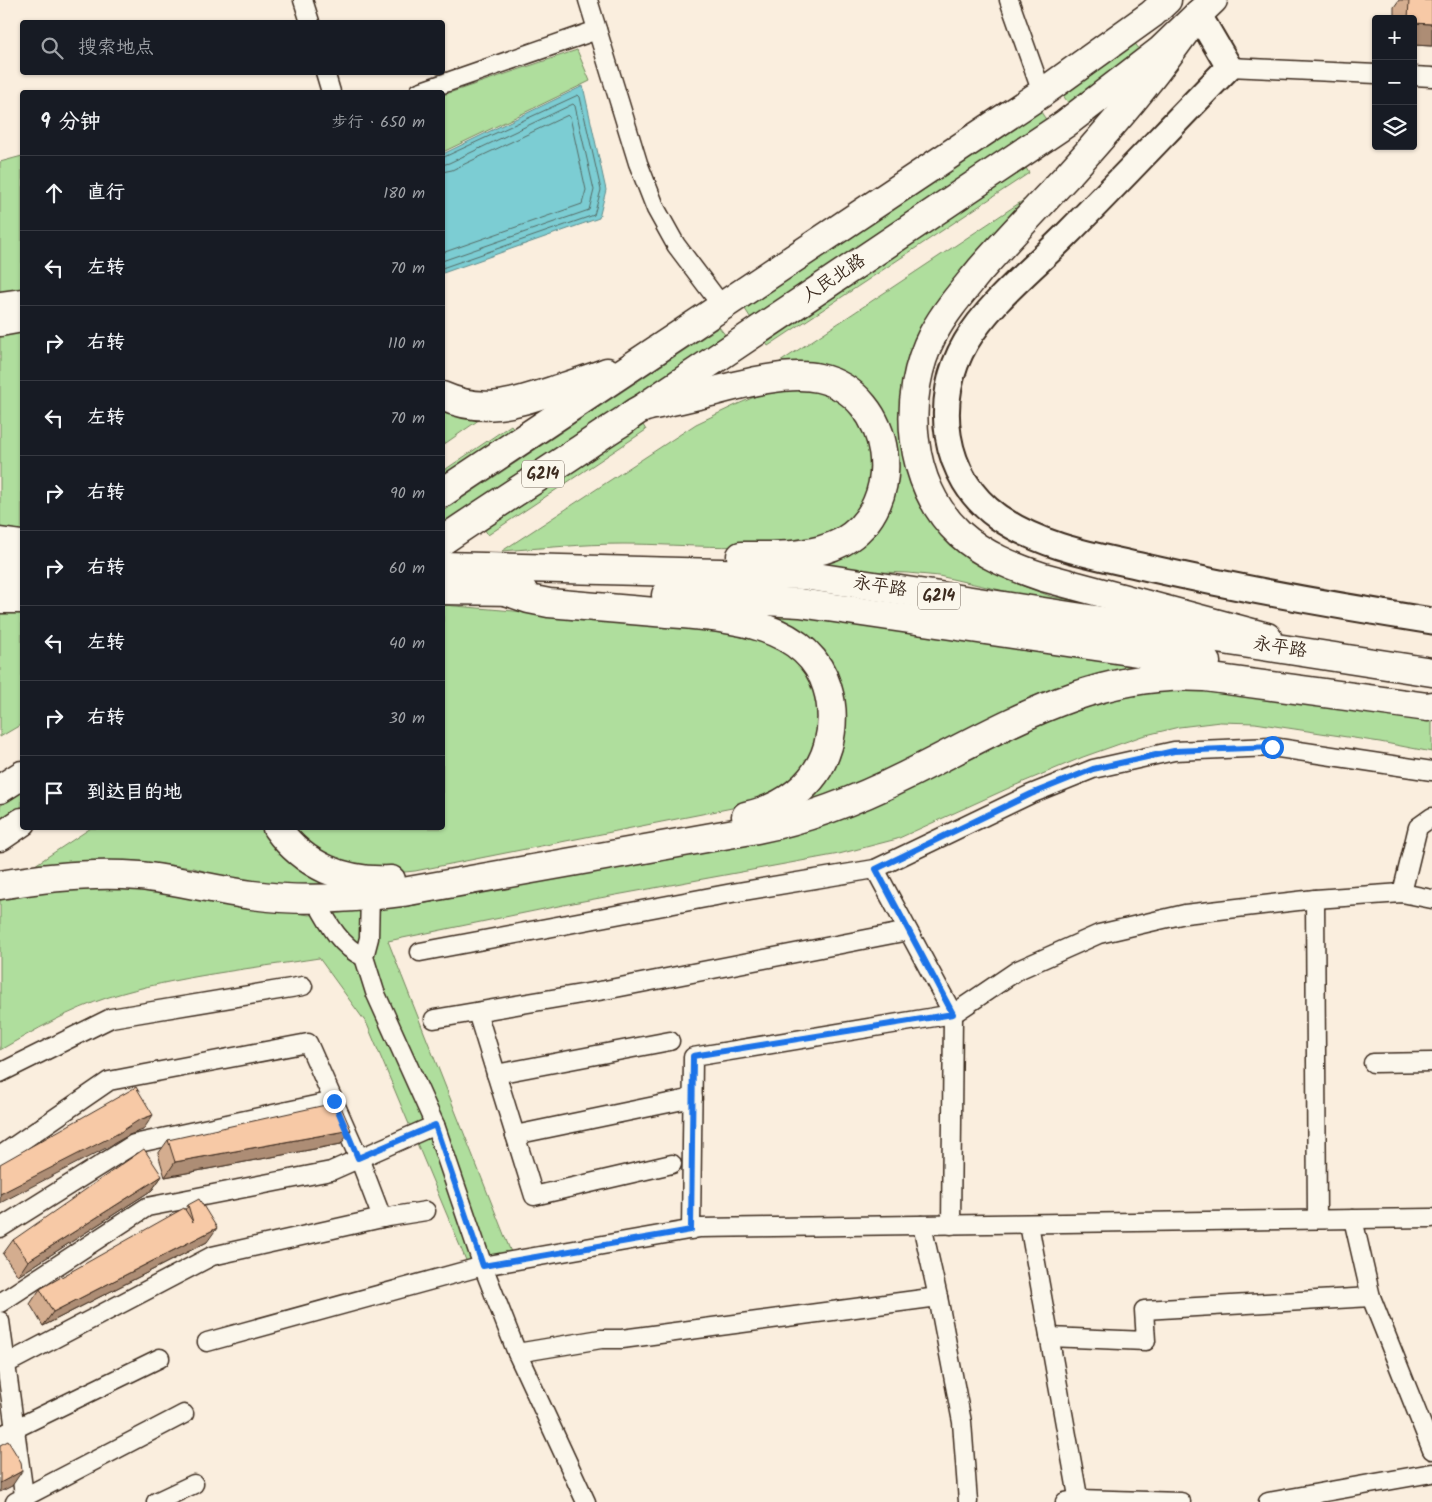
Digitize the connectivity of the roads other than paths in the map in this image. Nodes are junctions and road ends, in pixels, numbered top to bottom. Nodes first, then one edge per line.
1 (303, 0) edge
2 (588, 0) edge
3 (1009, 0) edge
4 (1167, 0) edge
5 (1205, 7) edge
6 (309, 20) edge
7 (597, 30) junction
8 (1229, 67) junction
9 (1372, 74) edge
10 (326, 75) edge
11 (1417, 76) edge
12 (1432, 77) edge
13 (330, 90) edge
14 (425, 90) edge
15 (1042, 93) junction
16 (1065, 124) junction
17 (20, 303) edge
18 (0, 306) edge
19 (722, 306) junction
20 (20, 318) edge
21 (0, 322) edge
22 (746, 338) junction
23 (659, 349) junction
24 (445, 397) edge
25 (642, 408) junction
26 (445, 491) edge
27 (445, 539) edge
28 (0, 542) edge
29 (20, 545) edge
30 (0, 562) edge
31 (20, 562) edge
32 (445, 566) edge
33 (527, 568) junction
34 (0, 584) edge
35 (20, 584) edge
36 (445, 590) edge
37 (506, 591) junction
38 (0, 599) edge
39 (20, 599) edge
40 (1432, 621) edge
41 (1353, 660) junction
42 (1432, 672) edge
43 (1432, 695) edge
44 (1432, 706) edge
45 (1432, 771) edge
46 (20, 773) edge
47 (20, 775) edge
48 (0, 778) edge
49 (0, 790) edge
50 (1432, 817) edge
51 (20, 823) edge
52 (279, 830) edge
53 (0, 837) edge
54 (876, 869) junction
55 (0, 885) edge
56 (1402, 894) junction
57 (370, 896) junction
58 (1315, 899) junction
59 (1432, 899) edge
60 (316, 900) junction
61 (908, 931) junction
62 (420, 952) dead end
63 (364, 957) junction
64 (303, 986) dead end
65 (476, 1012) junction
66 (953, 1014) junction
67 (434, 1019) dead end
68 (670, 1041) dead end
69 (1432, 1062) edge
70 (1373, 1063) dead end
71 (0, 1074) edge
72 (496, 1074) junction
73 (693, 1098) junction
74 (334, 1101) junction
75 (435, 1125) junction
76 (515, 1136) junction
77 (0, 1156) edge
78 (358, 1158) junction
79 (672, 1164) dead end
80 (426, 1211) dead end
81 (382, 1218) junction
82 (1432, 1218) edge
83 (1353, 1219) junction
84 (1317, 1220) junction
85 (1029, 1224) junction
86 (922, 1225) junction
87 (951, 1225) junction
88 (0, 1228) edge
89 (691, 1230) junction
90 (483, 1266) junction
91 (938, 1297) junction
92 (1371, 1297) junction
93 (0, 1303) edge
94 (1, 1332) edge
95 (1050, 1337) junction
96 (207, 1342) dead end
97 (517, 1353) junction
98 (160, 1358) dead end
99 (6, 1364) junction
100 (184, 1414) dead end
101 (7, 1433) edge
102 (1432, 1450) edge
103 (1432, 1473) edge
104 (194, 1484) dead end
105 (21, 1500) edge
106 (1074, 1501) edge
107 (156, 1502) edge
108 (586, 1502) edge
109 (968, 1502) edge
110 (1181, 1502) edge
111 (1268, 1502) edge

1 - 6 street
2 - 7 street
3 - 15 street
4 - 15 main road
5 - 8 street
5 - 16 main road, 人民北路
5 - 41 main road
7 - 14 street
7 - 19 street
8 - 9 street
8 - 40 street
10 - 13 street
11 - 12 street
15 - 16 main road
15 - 19 main road
16 - 22 main road, 人民北路
17 - 18 main road
19 - 22 main road
19 - 23 main road
20 - 21 main road
22 - 25 main road, 人民北路
23 - 24 main road
23 - 26 main road
25 - 27 main road, 人民北路 / G214
25 - 33 main road
28 - 29 main road
30 - 31 main road
32 - 33 main road, 永平路 / G214
33 - 41 main road, 永平路 / G214
34 - 35 main road
36 - 37 main road, 永平路 / G214
37 - 43 main road, 永平路 / G214
37 - 52 main road
38 - 39 main road
41 - 42 main road, 永平路 / G214
44 - 57 main road
45 - 54 street
46 - 48 main road
47 - 49 main road
50 - 56 street
51 - 53 main road
54 - 61 street
54 - 62 street
55 - 60 main road
56 - 58 street
56 - 59 street
57 - 60 main road
57 - 63 street
58 - 66 street
58 - 84 street
60 - 63 street
61 - 65 street
61 - 66 street
63 - 75 street
64 - 71 street
65 - 67 street
65 - 72 street
66 - 73 street
66 - 87 street
68 - 72 street
69 - 70 street
72 - 76 street
73 - 76 street
73 - 89 street
74 - 77 street
74 - 78 street
74 - 88 street
75 - 78 street
75 - 90 street
76 - 79 street
78 - 81 street
78 - 93 street
80 - 81 street
81 - 99 street
82 - 83 street
83 - 84 street
83 - 92 street
84 - 85 street
85 - 87 street
85 - 95 street
86 - 87 street
86 - 89 street
86 - 91 street
89 - 90 street
90 - 96 street
90 - 97 street
91 - 97 street
91 - 109 street
92 - 95 street
92 - 102 street
94 - 99 street
95 - 106 street
97 - 108 street
98 - 101 street
99 - 101 street
100 - 105 street
101 - 105 street
103 - 111 street
104 - 107 street
106 - 110 street

